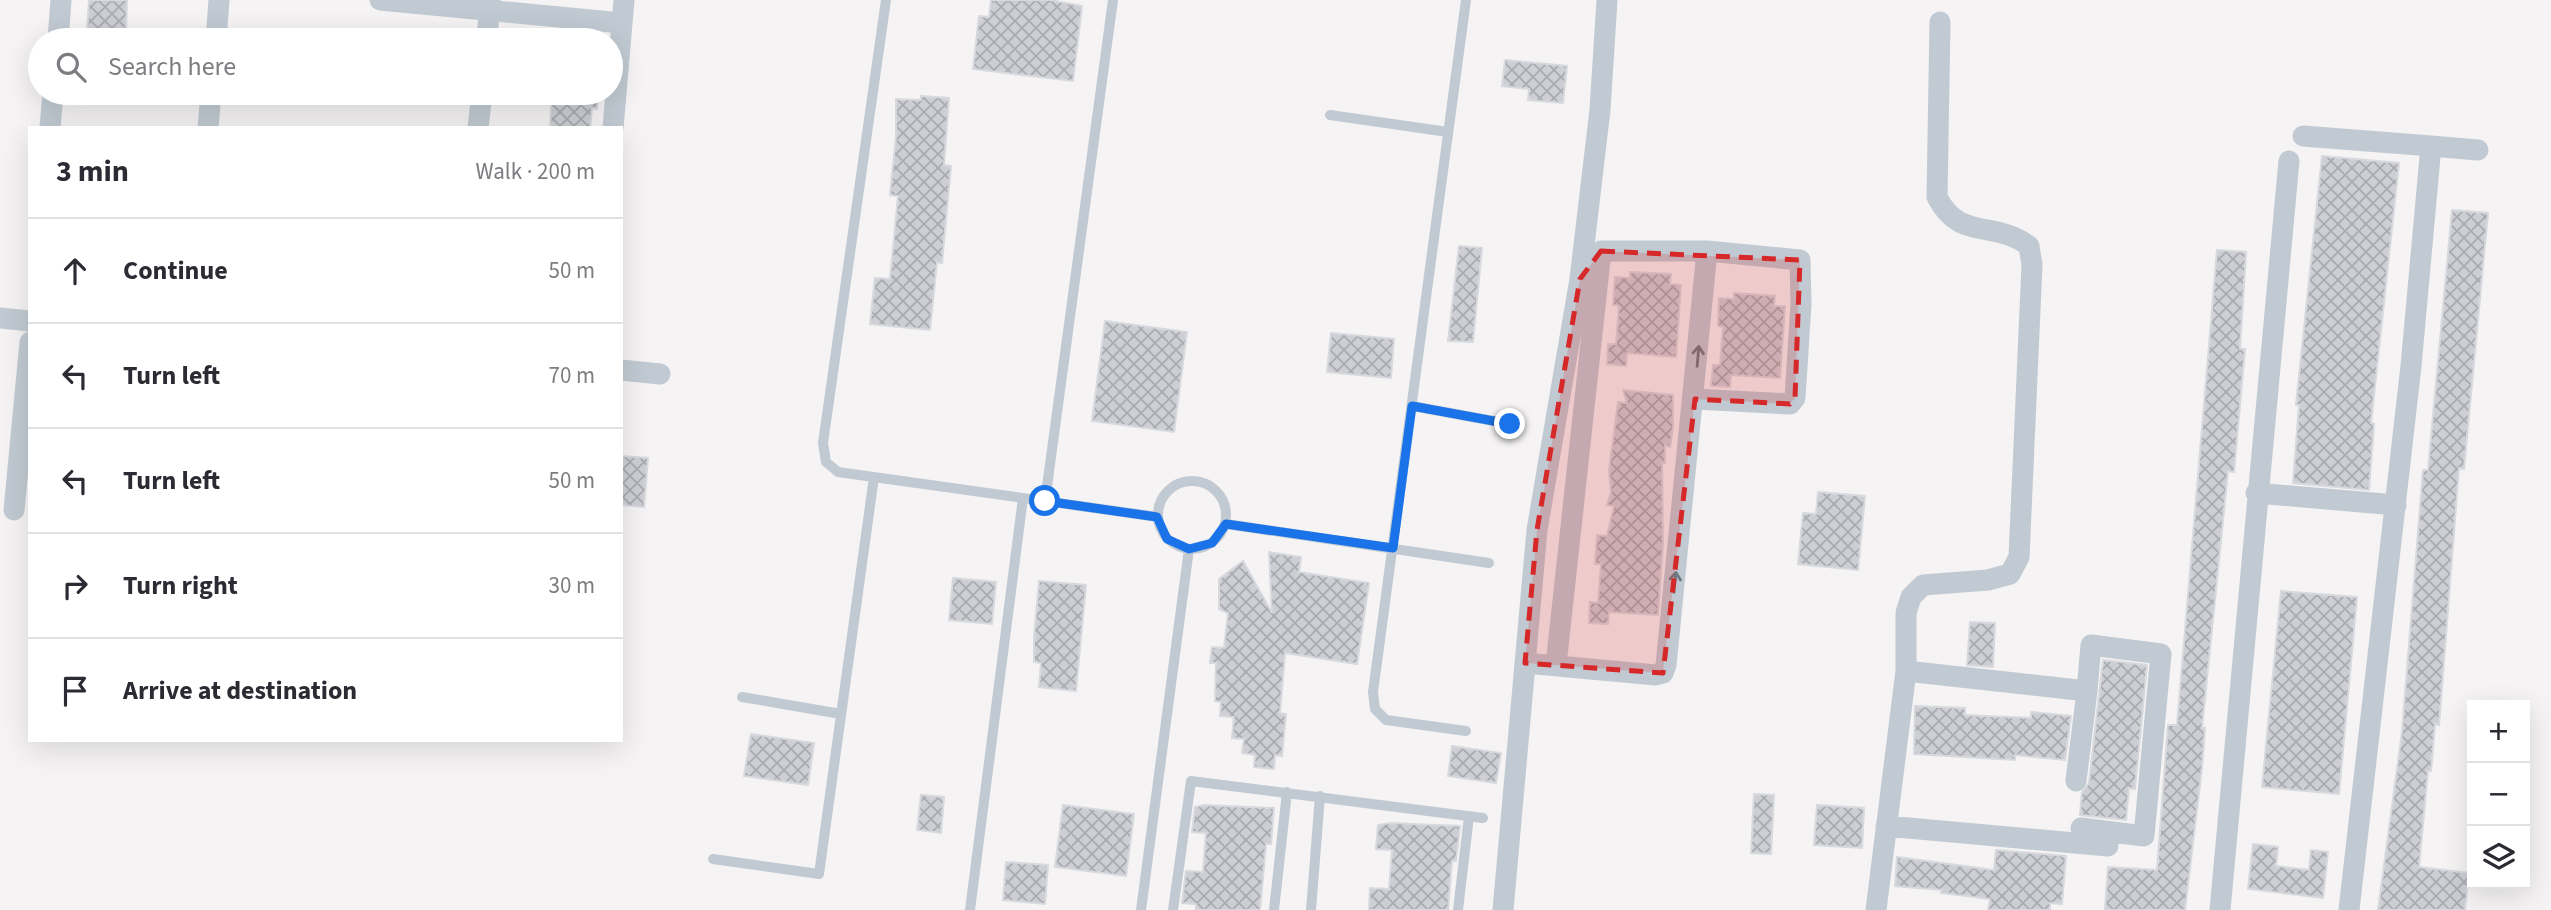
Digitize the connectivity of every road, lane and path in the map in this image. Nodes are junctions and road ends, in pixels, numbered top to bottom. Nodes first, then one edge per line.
1 (61, 0) edge
2 (219, 0) edge
3 (380, 0) edge
4 (624, 0) edge
5 (886, 0) edge
6 (1113, 0) edge
7 (1466, 0) edge
8 (1606, 0) edge
9 (490, 5) edge
10 (1940, 22) dead end
11 (622, 23) junction
12 (59, 28) edge
13 (217, 28) edge
14 (487, 28) edge
15 (622, 28) edge
16 (52, 105) edge
17 (210, 105) edge
18 (481, 105) edge
19 (614, 105) edge
20 (1330, 115) dead end
21 (50, 126) edge
22 (208, 126) edge
23 (478, 126) edge
24 (612, 126) edge
25 (1448, 132) junction
26 (2303, 136) dead end
27 (2431, 146) junction
28 (2478, 150) dead end
29 (2289, 161) dead end
30 (1601, 251) junction
31 (1707, 251) junction
32 (1580, 279) junction
33 (0, 318) edge
34 (28, 321) edge
35 (28, 363) edge
36 (623, 370) edge
37 (660, 373) dead end
38 (1695, 399) junction
39 (1412, 406) junction
40 (1510, 424) dead end
41 (874, 477) junction
42 (2256, 494) junction
43 (1023, 498) junction
44 (1045, 501) junction
45 (2396, 505) junction
46 (14, 510) dead end
47 (1157, 517) junction
48 (1226, 524) junction
49 (1393, 548) junction
50 (1189, 549) junction
51 (1489, 563) dead end
52 (1525, 663) junction
53 (1556, 665) junction
54 (1906, 671) junction
55 (2087, 691) junction
56 (742, 697) dead end
57 (841, 714) junction
58 (1466, 731) dead end
59 (2076, 781) dead end
60 (1287, 792) junction
61 (1320, 796) junction
62 (1469, 816) junction
63 (1483, 818) dead end
64 (1886, 826) junction
65 (2081, 828) dead end
66 (2108, 846) dead end
67 (713, 859) dead end
68 (970, 910) edge
69 (1141, 910) edge
70 (1173, 910) edge
71 (1275, 910) edge
72 (1311, 910) edge
73 (1458, 910) edge
74 (1503, 910) edge
75 (1876, 910) edge
76 (2220, 910) edge
77 (2349, 910) edge

1 - 12 street
2 - 13 street
3 - 9 street
4 - 11 street
5 - 41 lane
6 - 44 lane
7 - 25 lane
8 - 32 street
9 - 11 street
9 - 14 street
10 - 54 street
11 - 15 street
16 - 21 street
17 - 22 street
18 - 23 street
19 - 24 street
20 - 25 lane
25 - 39 lane
26 - 27 street
27 - 28 street
27 - 45 street
29 - 42 street
30 - 31 street
30 - 32 street
30 - 53 street
38 -> 31 street
31 - 38 street
32 - 52 street
33 - 34 street
35 - 46 street
36 - 37 street
53 -> 38 street
39 - 40 lane
39 - 49 lane
41 - 43 lane
41 - 57 lane
42 - 45 street
42 - 76 street
43 - 44 lane
43 - 68 lane
44 - 47 lane
45 - 77 street
47 - 48 lane
47 - 50 lane
48 - 49 lane
48 - 50 lane
49 - 51 lane
49 - 58 lane
50 - 69 lane
52 - 53 street
52 - 74 street
54 - 55 street
54 - 64 street
55 - 59 street
55 - 65 street
56 - 57 lane
57 - 67 lane
60 - 61 lane
60 - 70 lane
60 - 71 lane
61 - 62 lane
61 - 72 lane
62 - 63 lane
62 - 73 lane
64 - 66 street
64 - 75 street

